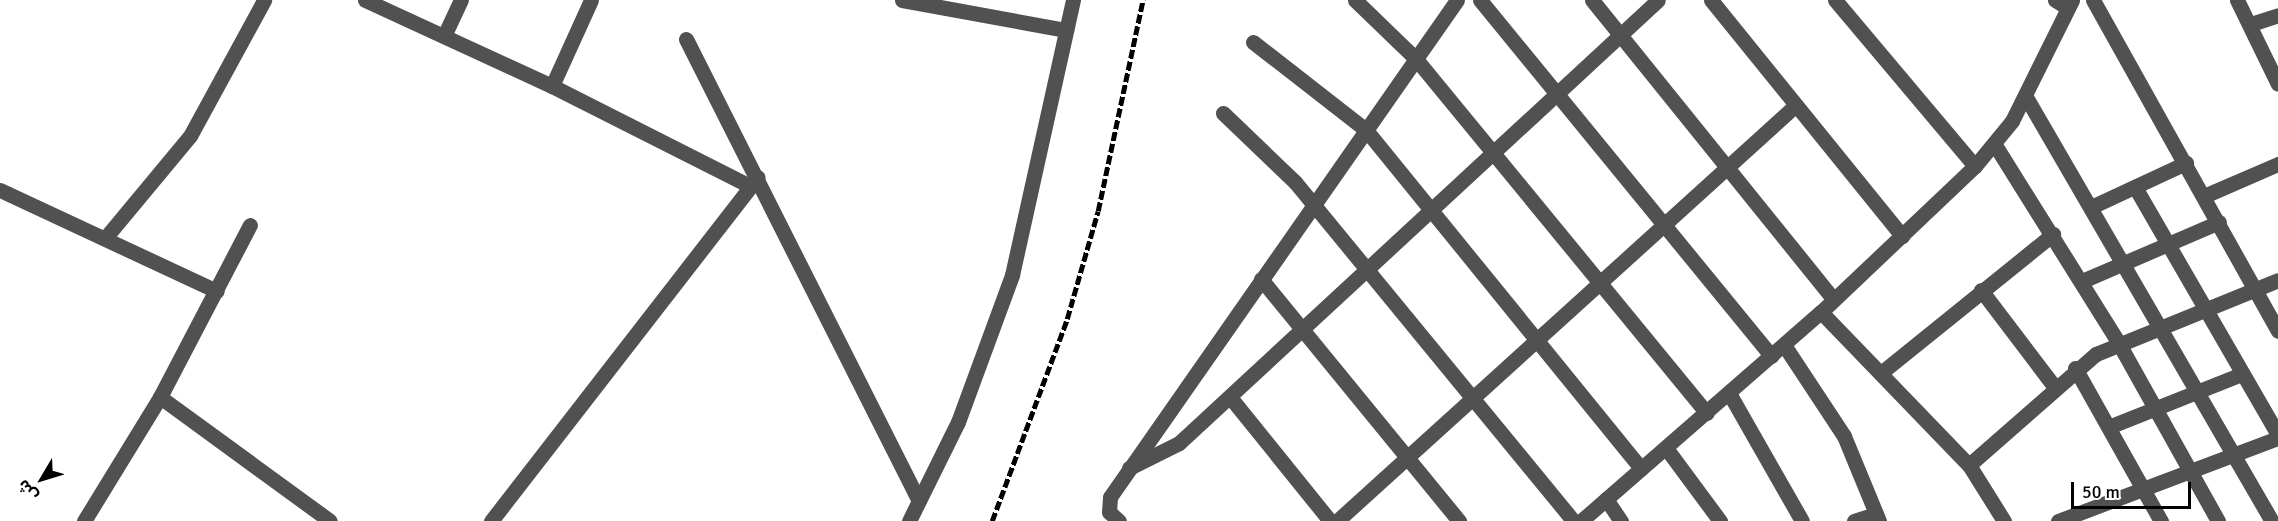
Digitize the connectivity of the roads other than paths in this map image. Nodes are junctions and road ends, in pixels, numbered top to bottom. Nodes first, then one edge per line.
1 (264, 0) edge
2 (365, 0) edge
3 (460, 0) edge
4 (591, 0) edge
5 (902, 0) edge
6 (1073, 0) edge
7 (1355, 0) edge
8 (1457, 0) edge
9 (1480, 0) edge
10 (1592, 0) edge
11 (1658, 0) edge
12 (1711, 0) edge
13 (1835, 0) edge
14 (2093, 0) edge
15 (2237, 0) edge
16 (2065, 2) edge
17 (2278, 15) edge
18 (2250, 24) junction
19 (1066, 30) junction
20 (1620, 34) junction
21 (444, 36) junction
22 (686, 39) dead end
23 (1253, 42) dead end
24 (1416, 59) junction
25 (2278, 84) edge
26 (552, 86) junction
27 (1555, 93) junction
28 (2026, 97) junction
29 (1796, 105) junction
30 (1223, 113) dead end
31 (1366, 130) junction
32 (1995, 145) junction
33 (1492, 151) junction
34 (2186, 163) junction
35 (2278, 164) edge
36 (1726, 165) junction
37 (1975, 166) junction
38 (754, 182) junction
39 (2135, 187) junction
40 (0, 190) edge
41 (2204, 196) junction
42 (1314, 204) junction
43 (2091, 207) junction
44 (1429, 208) junction
45 (2219, 222) junction
46 (1662, 224) junction
47 (250, 225) dead end
48 (2054, 234) junction
49 (1902, 236) junction
50 (106, 237) junction
51 (2167, 244) junction
52 (2124, 263) junction
53 (1365, 268) junction
54 (1261, 279) junction
55 (2278, 280) edge
56 (2082, 281) junction
57 (1599, 282) junction
58 (2255, 289) junction
59 (1981, 290) junction
60 (217, 291) junction
61 (1833, 299) junction
62 (2204, 309) junction
63 (1821, 312) junction
64 (2161, 325) junction
65 (1302, 330) junction
66 (2278, 331) edge
67 (1536, 339) junction
68 (2118, 342) junction
69 (1784, 345) junction
70 (1771, 356) junction
71 (2075, 368) junction
72 (1882, 372) junction
73 (2242, 374) junction
74 (2054, 386) junction
75 (2198, 390) junction
76 (1730, 393) junction
77 (160, 397) junction
78 (1230, 397) junction
79 (1471, 399) junction
80 (2154, 406) junction
81 (1707, 413) junction
82 (2111, 426) junction
83 (2278, 437) edge
84 (1666, 448) junction
85 (2234, 454) junction
86 (1407, 457) junction
87 (1969, 465) junction
88 (1129, 468) junction
89 (1641, 468) junction
90 (2190, 470) junction
91 (2146, 487) junction
92 (1606, 499) junction
93 (919, 501) junction
94 (1877, 517) edge
95 (84, 521) edge
96 (330, 521) edge
97 (492, 521) edge
98 (909, 521) edge
99 (1119, 521) edge
100 (1330, 521) edge
101 (1338, 521) edge
102 (1459, 521) edge
103 (1573, 521) edge
104 (1581, 521) edge
105 (1621, 521) edge
106 (1720, 521) edge
107 (1803, 521) edge
108 (1854, 521) edge
109 (2004, 521) edge
110 (2058, 521) edge
111 (2161, 521) edge
112 (2218, 521) edge
113 (2272, 521) edge

1 - 50 street
2 - 21 street
3 - 21 street
4 - 26 street
5 - 19 street
6 - 19 street
7 - 24 street
8 - 24 street
9 - 27 street
10 - 20 street
11 - 20 street
12 - 29 street
13 - 37 street
14 - 34 street
15 - 18 street
16 - 28 street
17 - 18 street
18 - 25 street
19 - 93 street
20 - 27 street
20 - 36 street
21 - 26 street
22 - 38 street
23 - 31 street
24 - 31 street
24 - 33 street
26 - 38 street
27 - 33 street
27 - 46 street
28 - 32 street
28 - 43 street
29 - 36 street
29 - 49 street
30 - 42 street
31 - 42 street
31 - 44 street
32 - 37 street
32 - 48 street
33 - 44 street
33 - 57 street
34 - 39 street
34 - 41 street
35 - 41 street
36 - 46 street
36 - 61 street
37 - 49 street
38 - 93 street
38 - 97 street
39 - 43 street
39 - 51 street
40 - 50 street
41 - 45 street
42 - 53 street
42 - 54 street
43 - 52 street
44 - 53 street
44 - 67 street
45 - 51 street
45 - 58 street
46 - 57 street
46 - 70 street
47 - 60 street
48 - 56 street
48 - 59 street
49 - 61 street
50 - 60 street
51 - 52 street
51 - 62 street
52 - 56 street
52 - 64 street
53 - 65 street
53 - 79 street
54 - 65 street
54 - 88 street
55 - 58 street
56 - 68 street
57 - 67 street
57 - 81 street
58 - 62 street
58 - 66 street
59 - 72 street
59 - 74 street
60 - 77 street
61 - 63 street
62 - 64 street
62 - 73 street
63 - 69 street
63 - 72 street
64 - 68 street
64 - 75 street
65 - 78 street
65 - 86 street
67 - 79 street
67 - 89 street
68 - 71 street
68 - 80 street
69 - 70 street
69 - 94 street
70 - 76 street
71 - 74 street
71 - 82 street
72 - 87 street
73 - 75 street
73 - 83 street
74 - 87 street
75 - 80 street
75 - 85 street
76 - 81 street
76 - 107 street
77 - 95 street
77 - 96 street
78 - 88 street
78 - 100 street
79 - 86 street
79 - 103 street
80 - 82 street
80 - 90 street
81 - 84 street
82 - 91 street
83 - 85 street
84 - 89 street
84 - 106 street
85 - 90 street
85 - 113 street
86 - 101 street
86 - 102 street
87 - 109 street
88 - 99 street
89 - 92 street
90 - 91 street
90 - 112 street
91 - 110 street
91 - 111 street
92 - 104 street
92 - 105 street
93 - 98 street
94 - 108 street

